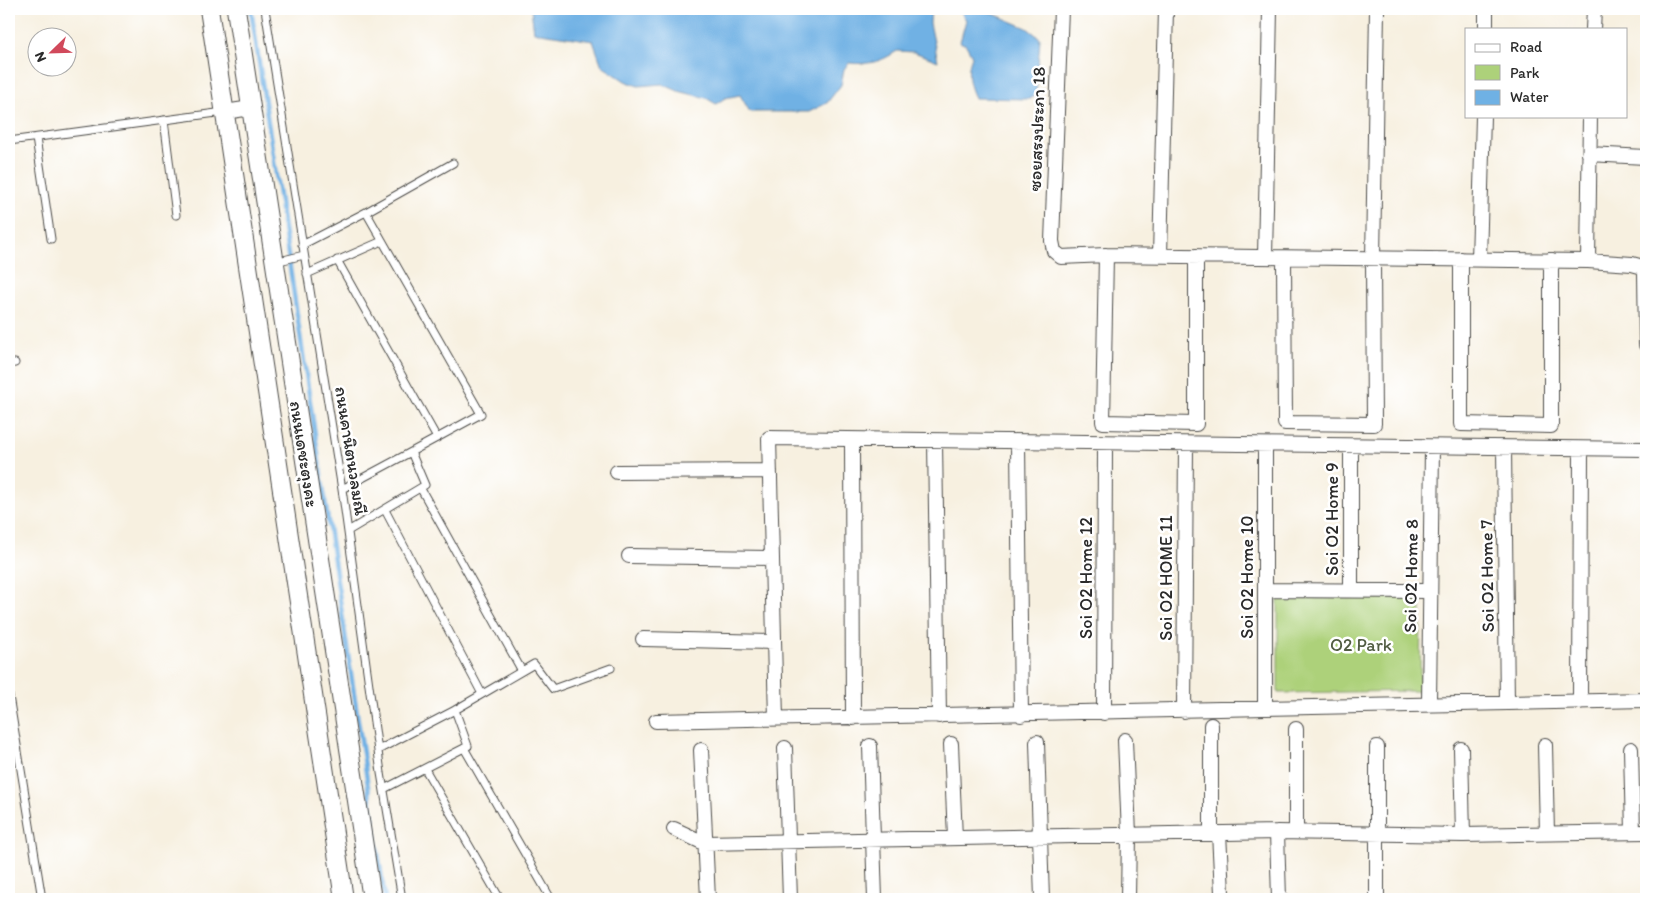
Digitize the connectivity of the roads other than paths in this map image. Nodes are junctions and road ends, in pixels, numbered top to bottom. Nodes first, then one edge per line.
1 (209, 9) edge
2 (236, 9) edge
3 (265, 9) edge
4 (1061, 9) edge
5 (1166, 9) edge
6 (1270, 9) edge
7 (1377, 9) edge
8 (1486, 9) edge
9 (1594, 9) edge
10 (1486, 28) edge
11 (1593, 28) edge
12 (251, 108) junction
13 (225, 112) junction
14 (1483, 118) edge
15 (1590, 118) edge
16 (164, 120) junction
17 (36, 138) junction
18 (9, 141) edge
19 (1589, 154) junction
20 (1645, 156) dead end
21 (453, 163) dead end
22 (366, 212) junction
23 (176, 215) dead end
24 (51, 239) dead end
25 (382, 241) junction
26 (302, 245) junction
27 (301, 256) junction
28 (1106, 256) junction
29 (1160, 256) junction
30 (1196, 256) junction
31 (1265, 257) junction
32 (1284, 258) junction
33 (1373, 259) junction
34 (1461, 259) junction
35 (337, 260) junction
36 (1479, 260) junction
37 (1551, 260) junction
38 (277, 261) junction
39 (1588, 261) junction
40 (307, 274) junction
41 (1646, 345) edge
42 (437, 438) junction
43 (852, 440) junction
44 (935, 441) junction
45 (1018, 443) junction
46 (1105, 444) junction
47 (1186, 445) junction
48 (1265, 446) junction
49 (1351, 446) junction
50 (1432, 447) junction
51 (1504, 448) junction
52 (1581, 449) junction
53 (1646, 449) edge
54 (411, 452) junction
55 (617, 472) dead end
56 (770, 472) junction
57 (342, 489) junction
58 (421, 489) junction
59 (384, 510) junction
60 (348, 531) junction
61 (629, 556) dead end
62 (772, 558) junction
63 (1266, 590) junction
64 (1351, 591) junction
65 (1429, 591) junction
66 (643, 639) dead end
67 (774, 642) junction
68 (611, 668) dead end
69 (522, 671) junction
70 (482, 694) junction
71 (9, 696) edge
72 (1646, 700) edge
73 (1580, 702) junction
74 (1507, 703) junction
75 (1429, 704) junction
76 (1265, 708) junction
77 (455, 710) junction
78 (1184, 711) junction
79 (1104, 713) junction
80 (1021, 714) junction
81 (939, 716) junction
82 (853, 718) junction
83 (776, 719) junction
84 (656, 721) dead end
85 (1211, 725) dead end
86 (1296, 729) dead end
87 (1125, 740) dead end
88 (1038, 742) dead end
89 (951, 744) dead end
90 (1545, 744) dead end
91 (348, 745) junction
92 (870, 746) dead end
93 (1377, 747) dead end
94 (464, 748) junction
95 (785, 748) dead end
96 (1461, 748) dead end
97 (322, 749) junction
98 (1631, 749) dead end
99 (378, 750) junction
100 (701, 750) dead end
101 (425, 769) junction
102 (384, 789) junction
103 (674, 829) dead end
104 (1277, 832) junction
105 (1296, 832) junction
106 (1639, 832) edge
107 (1215, 833) junction
108 (1129, 834) junction
109 (1377, 834) junction
110 (1547, 834) junction
111 (1463, 835) junction
112 (1042, 836) junction
113 (956, 838) junction
114 (874, 840) junction
115 (789, 841) junction
116 (704, 843) junction
117 (1222, 893) dead end
118 (42, 899) edge
119 (344, 899) edge
120 (372, 899) edge
121 (402, 899) edge
122 (500, 899) edge
123 (551, 899) edge
124 (708, 899) edge
125 (790, 899) edge
126 (875, 899) edge
127 (1042, 899) edge
128 (1128, 899) edge
129 (1279, 899) edge
130 (1377, 899) edge

1 - 13 street, ถนนเดชะตุงคะ
2 - 12 street, ถนนเดชะตุงคะ
3 - 26 lane, ถนนคานิตนวลมณี
4 - 28 street, ซอยสรงประภา 18
5 - 29 street
6 - 31 street
7 - 33 street
8 - 10 street
9 - 11 street
12 - 13 street
12 - 38 street, ถนนเดชะตุงคะ
13 - 16 lane
13 - 97 street, ถนนเดชะตุงคะ
14 - 36 street
15 - 19 street
16 - 17 lane
16 - 23 lane
17 - 18 lane
17 - 24 lane
19 - 20 street
19 - 39 street
21 - 22 lane
22 - 25 lane
22 - 26 lane
25 - 35 lane
25 - 42 lane
26 - 27 lane, ถนนคานิตนวลมณี
27 - 38 lane
27 - 40 lane, ถนนคานิตนวลมณี
28 - 29 street
28 - 30 street
29 - 30 street
30 - 31 street
31 - 32 street
32 - 33 street
32 - 33 street
33 - 34 street
34 - 36 street
34 - 37 street
35 - 40 lane
35 - 42 lane
36 - 37 street
37 - 39 street
38 - 91 street, ถนนเดชะตุงคะ
39 - 41 street
40 - 57 lane, ถนนคานิตนวลมณี
42 - 54 lane
43 - 44 street
43 - 56 street
43 - 82 street
44 - 45 street
44 - 81 street
45 - 46 street
45 - 80 street
46 - 47 street
46 - 79 street, Soi O2 Home 12
47 - 48 street
47 - 78 street, Soi O2 HOME 11
48 - 49 street
48 - 63 street, Soi O2 Home 10
49 - 50 street
49 - 64 street, Soi O2 Home 9
50 - 51 street
50 - 65 street, Soi O2 Home 8
51 - 52 street
51 - 74 street, Soi O2 Home 7
52 - 53 street
52 - 73 street
54 - 57 lane
54 - 58 lane
55 - 56 street
56 - 62 street
57 - 60 lane, ถนนคานิตนวลมณี
58 - 59 lane
58 - 69 lane
59 - 60 lane
59 - 70 lane
60 - 99 lane, ถนนคานิตนวลมณี
61 - 62 street
62 - 67 street
63 - 64 street
63 - 76 street, Soi O2 Home 10
64 - 65 street
65 - 75 street, Soi O2 Home 8
66 - 67 street
67 - 83 street
68 - 69 lane
69 - 70 lane
70 - 77 lane
71 - 118 lane
72 - 73 street
73 - 74 street
74 - 75 street
75 - 76 street
76 - 78 street
77 - 94 lane
77 - 99 lane
78 - 79 street
79 - 80 street
80 - 81 street
81 - 82 street
82 - 83 street
83 - 84 street
85 - 107 street
86 - 105 street
87 - 108 street
88 - 112 street
89 - 113 street
90 - 110 street
91 - 97 street
91 - 120 street, ถนนเดชะตุงคะ
92 - 114 street
93 - 109 street
94 - 101 lane
94 - 123 lane
95 - 115 street
96 - 111 street
97 - 119 street, ถนนเดชะตุงคะ
98 - 106 street
99 - 102 lane, ถนนคานิตนวลมณี
100 - 116 street
101 - 102 lane
101 - 122 lane
102 - 121 lane, ถนนคานิตนวลมณี
103 - 116 street
104 - 105 street
104 - 107 street
104 - 129 street
105 - 109 street
106 - 110 street
107 - 108 street
107 - 117 street
108 - 112 street
108 - 128 street
109 - 111 street
109 - 130 street
110 - 111 street
112 - 113 street
112 - 127 street
113 - 114 street
114 - 115 street
114 - 126 street
115 - 116 street
115 - 125 street
116 - 124 street

